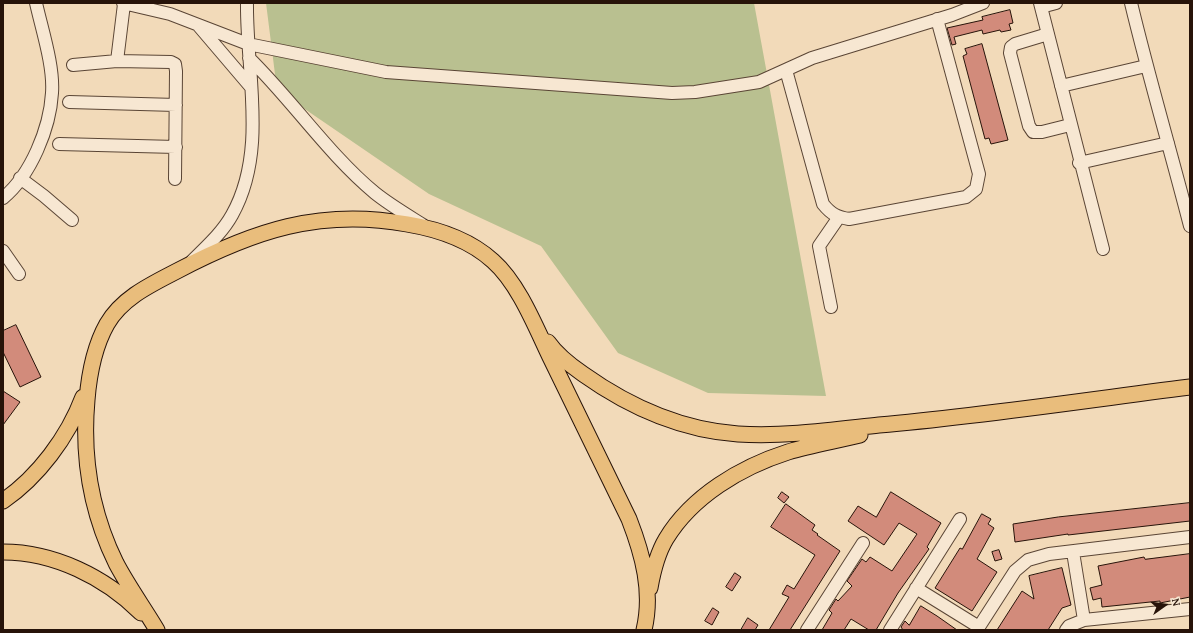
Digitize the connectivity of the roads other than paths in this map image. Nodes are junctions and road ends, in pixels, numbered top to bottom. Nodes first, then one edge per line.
1 (36, 3) edge
2 (124, 3) edge
3 (247, 3) edge
4 (983, 3) edge
5 (1056, 3) edge
6 (1131, 3) edge
7 (1040, 5) edge
8 (937, 20) junction
9 (196, 22) junction
10 (1048, 34) junction
11 (248, 44) junction
12 (249, 58) junction
13 (117, 61) junction
14 (73, 65) dead end
15 (1146, 66) junction
16 (786, 70) junction
17 (250, 86) junction
18 (1061, 86) junction
19 (69, 102) dead end
20 (176, 105) junction
21 (1070, 125) junction
22 (1168, 143) junction
23 (59, 144) dead end
24 (176, 147) junction
25 (1079, 163) junction
26 (20, 178) junction
27 (175, 179) dead end
28 (3, 198) edge
29 (839, 217) junction
30 (72, 220) dead end
31 (1190, 226) edge
32 (426, 227) junction
33 (1103, 249) dead end
34 (3, 251) edge
35 (187, 266) junction
36 (19, 274) dead end
37 (831, 307) dead end
38 (532, 320) junction
39 (89, 381) junction
40 (1190, 387) edge
41 (918, 422) junction
42 (3, 501) edge
43 (960, 519) dead end
44 (1190, 538) edge
45 (863, 543) dead end
46 (3, 552) edge
47 (1073, 552) junction
48 (916, 588) junction
49 (647, 603) junction
50 (1190, 609) edge
51 (1084, 620) junction
52 (978, 629) edge
53 (157, 630) edge
54 (644, 630) edge
55 (807, 630) edge
56 (890, 630) edge
57 (1066, 630) edge

1 - 26 street
2 - 9 street
2 - 13 street
3 - 11 street
4 - 8 street
5 - 7 street
6 - 15 street
7 - 10 street
8 - 16 street
8 - 29 street
9 - 11 street
9 - 17 street
10 - 18 street
10 - 21 street
11 - 12 street
11 - 16 street
12 - 17 street
12 - 32 street
13 - 14 street
13 - 20 street
15 - 18 street
15 - 22 street
16 - 29 street
17 - 35 street
18 - 21 street
19 - 20 street
20 - 24 street
21 - 25 street
22 - 25 street
22 - 31 street
23 - 24 street
24 - 27 street
25 - 33 street
26 - 28 street
26 - 30 street
29 - 37 street
32 - 35 main road
32 - 38 main road
34 - 36 street
35 - 39 main road
38 - 41 main road
38 - 49 main road
39 - 42 main road
39 - 53 main road
40 - 41 main road
41 - 49 main road
43 - 48 street
44 - 47 street
45 - 55 street
46 - 53 main road
47 - 51 street
47 - 52 street
48 - 52 street
48 - 56 street
49 - 54 main road
50 - 51 street
51 - 57 street

